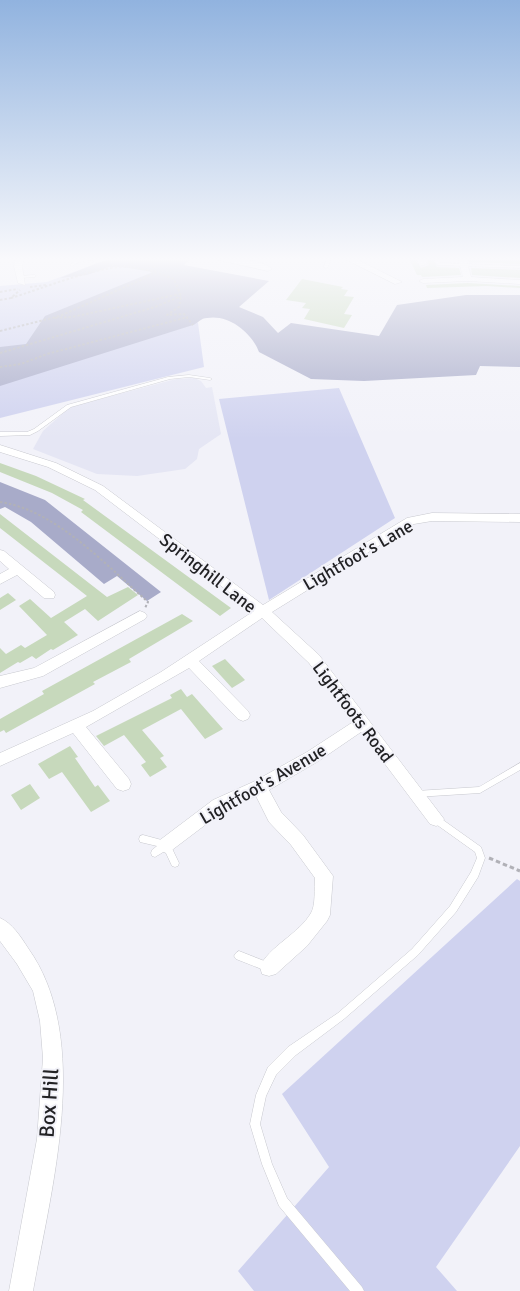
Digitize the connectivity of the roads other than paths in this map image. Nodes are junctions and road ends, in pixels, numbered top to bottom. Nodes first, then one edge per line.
1 (210, 379) dead end
2 (0, 434) edge
3 (0, 448) edge
4 (520, 518) edge
5 (0, 554) edge
6 (18, 569) junction
7 (0, 580) edge
8 (49, 595) dead end
9 (262, 611) junction
10 (140, 616) road end
11 (190, 660) junction
12 (0, 682) edge
13 (243, 716) dead end
14 (362, 724) junction
15 (75, 725) junction
16 (0, 760) edge
17 (520, 766) edge
18 (123, 784) dead end
19 (259, 787) junction
20 (416, 794) junction
21 (436, 819) joint
22 (143, 839) dead end
23 (160, 849) junction
24 (175, 863) dead end
25 (0, 927) edge
26 (239, 956) dead end
27 (269, 967) joint
28 (21, 1291) edge
29 (358, 1291) edge

1 - 2 lane
3 - 9 street, Springhill Lane
4 - 9 street, Lightfoot's Lane
5 - 6 street
6 - 7 street
6 - 8 street
9 - 11 street, Springhill Lane
9 - 14 street, Lightfoots Road
10 - 12 street
11 - 13 street
11 - 15 street, Springhill Lane
14 - 19 street, Lightfoot's Avenue
14 - 20 street, Lightfoots Road
15 - 16 street, Springhill Lane
15 - 18 street
17 - 20 lane
19 - 23 street, Lightfoot's Avenue
19 - 27 street
20 - 21 street, Lightfoots Road
21 - 29 lane
22 - 23 lane
23 - 24 lane
25 - 28 street, Box Hill
26 - 27 lane

